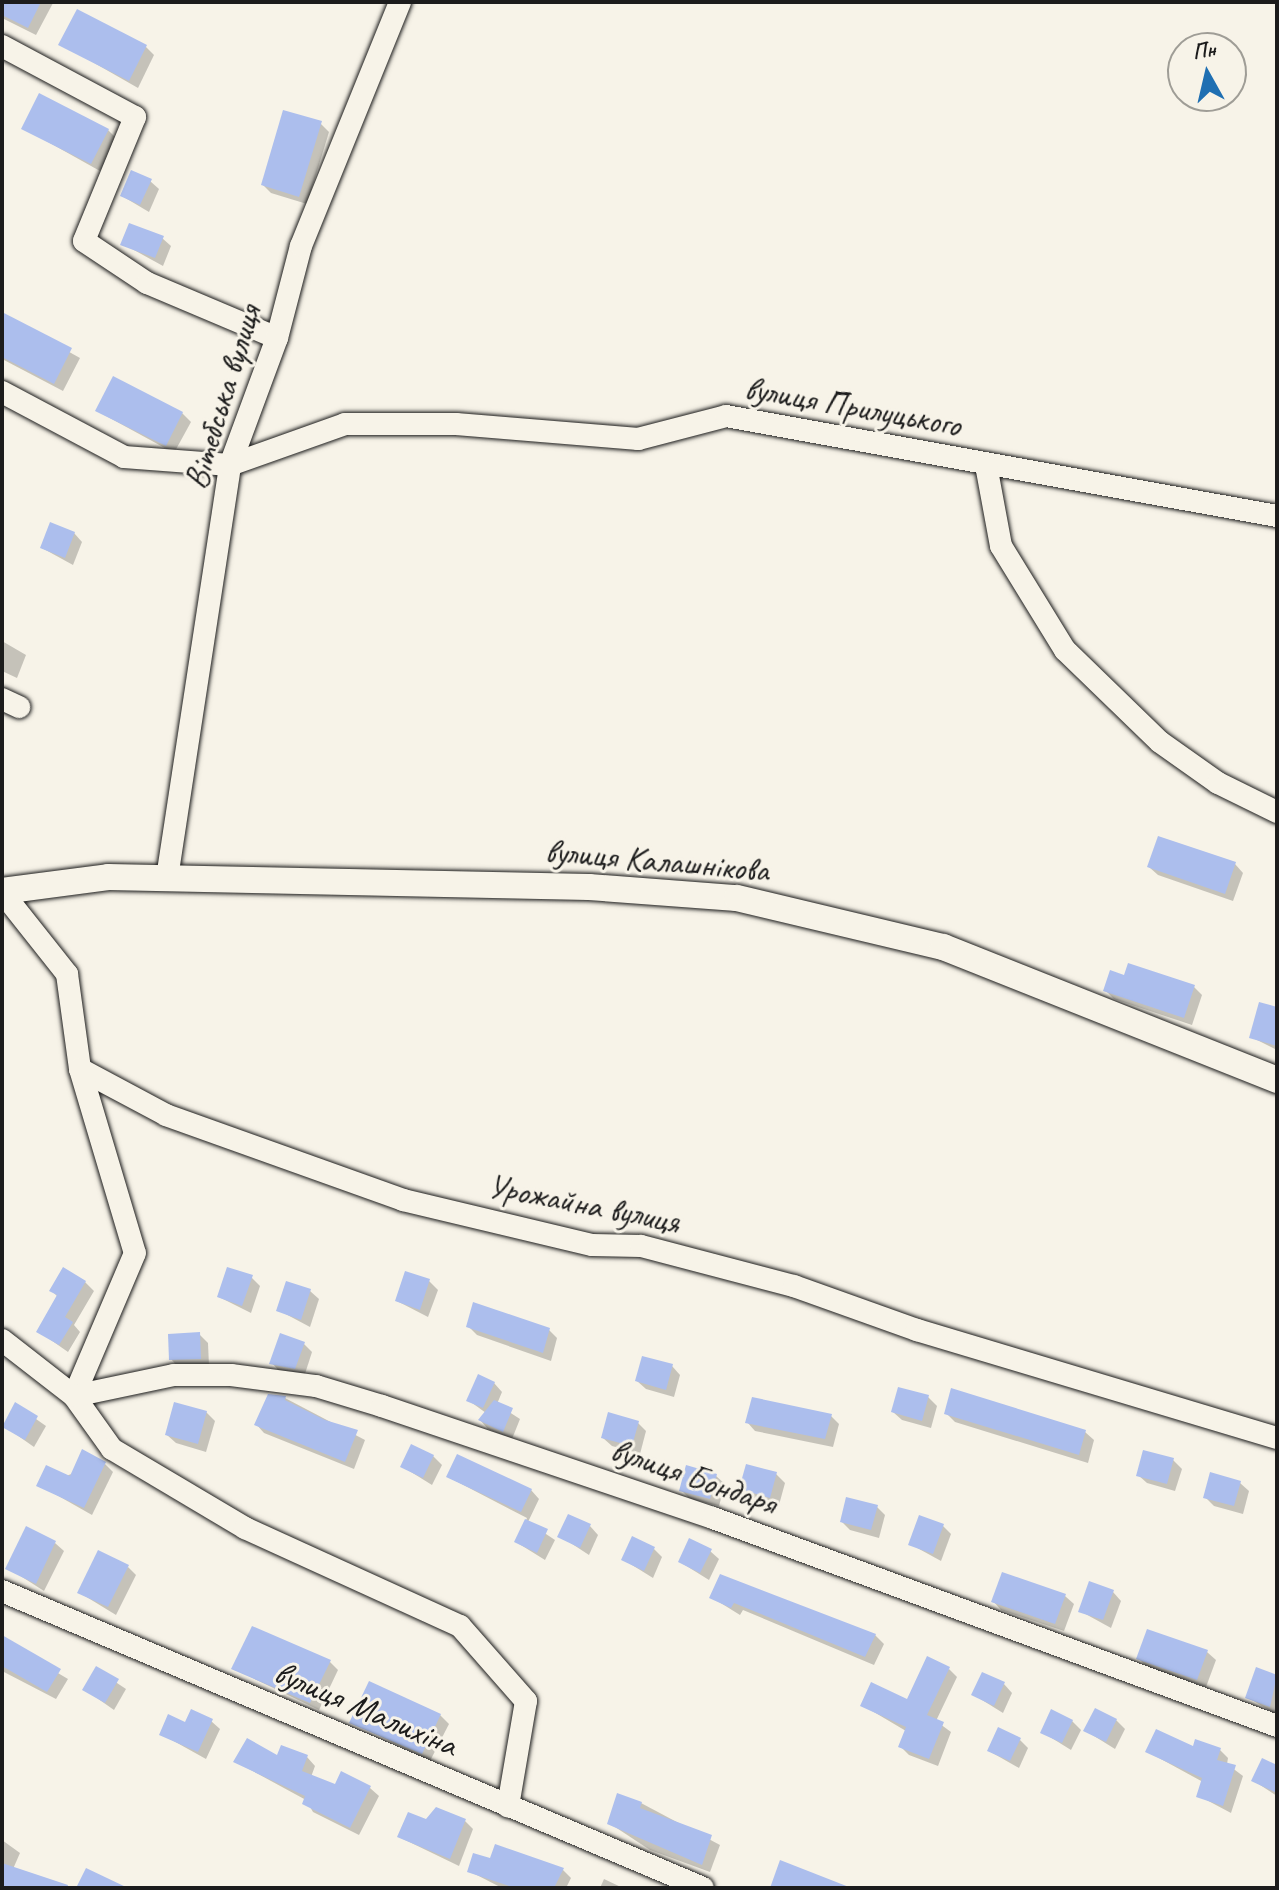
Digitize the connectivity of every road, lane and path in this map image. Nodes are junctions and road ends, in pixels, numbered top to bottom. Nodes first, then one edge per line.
1 (400, 2) edge
2 (2, 46) edge
3 (277, 338) junction
4 (2, 392) edge
5 (230, 465) junction
6 (986, 465) junction
7 (1277, 516) edge
8 (1277, 812) edge
9 (167, 878) junction
10 (2, 891) edge
11 (80, 1069) junction
12 (1277, 1080) edge
13 (2, 1340) edge
14 (74, 1396) junction
15 (1277, 1438) edge
16 (2, 1591) edge
17 (1277, 1726) edge
18 (508, 1806) junction
19 (703, 1888) edge

1 - 3 street, Вітебська вулиця
2 - 3 street
3 - 5 street, Вітебська вулиця
4 - 5 street
5 - 6 street, вулиця Прилуцького
5 - 9 street, Вітебська вулиця
6 - 7 street, вулиця Прилуцького
6 - 8 street
9 - 10 street, вулиця Калашнікова
9 - 12 street, вулиця Калашнікова
10 - 11 street
11 - 14 street
11 - 15 street, Урожайна вулиця
13 - 14 street
14 - 17 street, вулиця Бондаря
14 - 18 street
16 - 18 street, вулиця Малихіна
18 - 19 street, вулиця Малихіна

